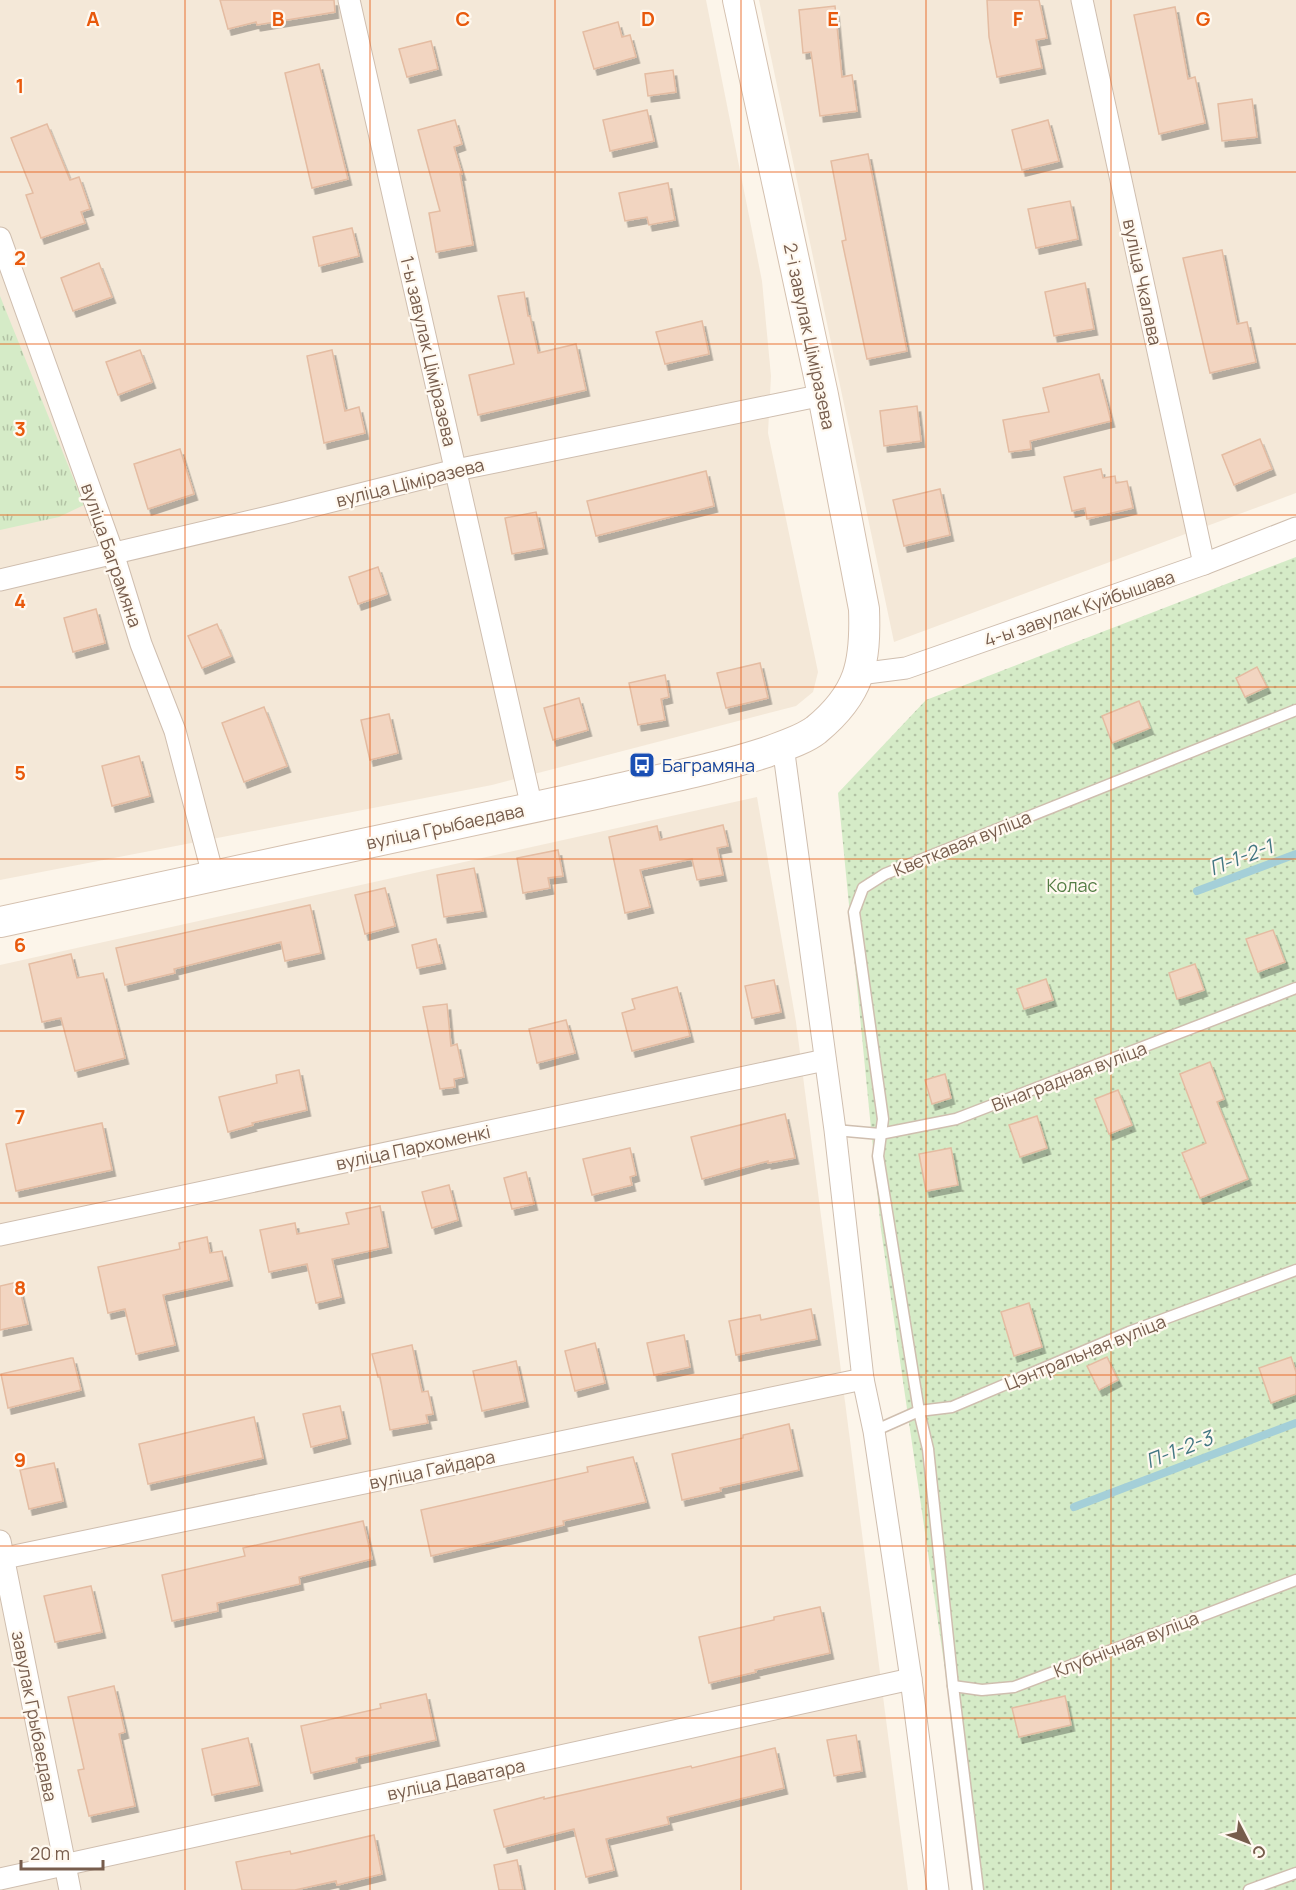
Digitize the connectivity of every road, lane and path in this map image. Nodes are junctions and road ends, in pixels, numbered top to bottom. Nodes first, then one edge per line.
1 (349, 0) edge
2 (738, 0) edge
3 (1082, 0) edge
4 (0, 238) edge
5 (823, 395) junction
6 (456, 470) junction
7 (1296, 528) edge
8 (112, 553) junction
9 (1204, 564) junction
10 (0, 580) edge
11 (859, 674) junction
12 (1296, 710) edge
13 (783, 746) junction
14 (532, 808) junction
15 (213, 875) junction
16 (0, 922) edge
17 (1296, 987) edge
18 (825, 1060) junction
19 (834, 1130) junction
20 (880, 1134) junction
21 (0, 1235) edge
22 (1296, 1270) edge
23 (863, 1379) junction
24 (919, 1411) junction
25 (874, 1431) junction
26 (1, 1553) edge
27 (1296, 1580) edge
28 (911, 1680) junction
29 (953, 1686) junction
30 (64, 1865) junction
31 (1296, 1873) edge
32 (0, 1879) edge
33 (70, 1890) edge
34 (938, 1890) edge
35 (978, 1890) edge
36 (1249, 1890) edge

1 - 6 street, 1-ы завулак Ціміразева
2 - 5 street, 2-і завулак Ціміразева
3 - 9 street, вуліца Чкалава
4 - 8 street, вуліца Баграмяна
5 - 6 street, вуліца Ціміразева
5 - 11 street, 2-і завулак Ціміразева
6 - 8 street, вуліца Ціміразева
6 - 14 street, 1-ы завулак Ціміразева
7 - 9 street, 4-ы завулак Куйбышава
8 - 10 street, вуліца Ціміразева
8 - 15 street, вуліца Баграмяна
9 - 11 street, 4-ы завулак Куйбышава
11 - 13 street, вуліца Грыбаедава
12 - 20 lane, Кветкавая вуліца
13 - 14 street, вуліца Грыбаедава
13 - 18 street
14 - 15 street, вуліца Грыбаедава
15 - 16 street, вуліца Грыбаедава
17 - 20 lane, Вінаградная вуліца
18 - 19 street
18 - 21 street, вуліца Пархоменкі
19 - 20 lane, Вінаградная вуліца
19 - 23 street
20 - 24 lane, Кветкавая вуліца
22 - 24 lane, Цэнтральная вуліца
23 - 25 street
23 - 26 street, вуліца Гайдара
24 - 25 lane, Цэнтральная вуліца
24 - 29 lane, Кветкавая вуліца
25 - 28 street
26 - 30 street, завулак Грыбаедава
27 - 29 lane, Клубнічная вуліца
28 - 30 street, вуліца Даватара
28 - 34 street
29 - 35 lane, Кветкавая вуліца
30 - 32 street, вуліца Даватара
30 - 33 street, завулак Грыбаедава
31 - 36 lane

